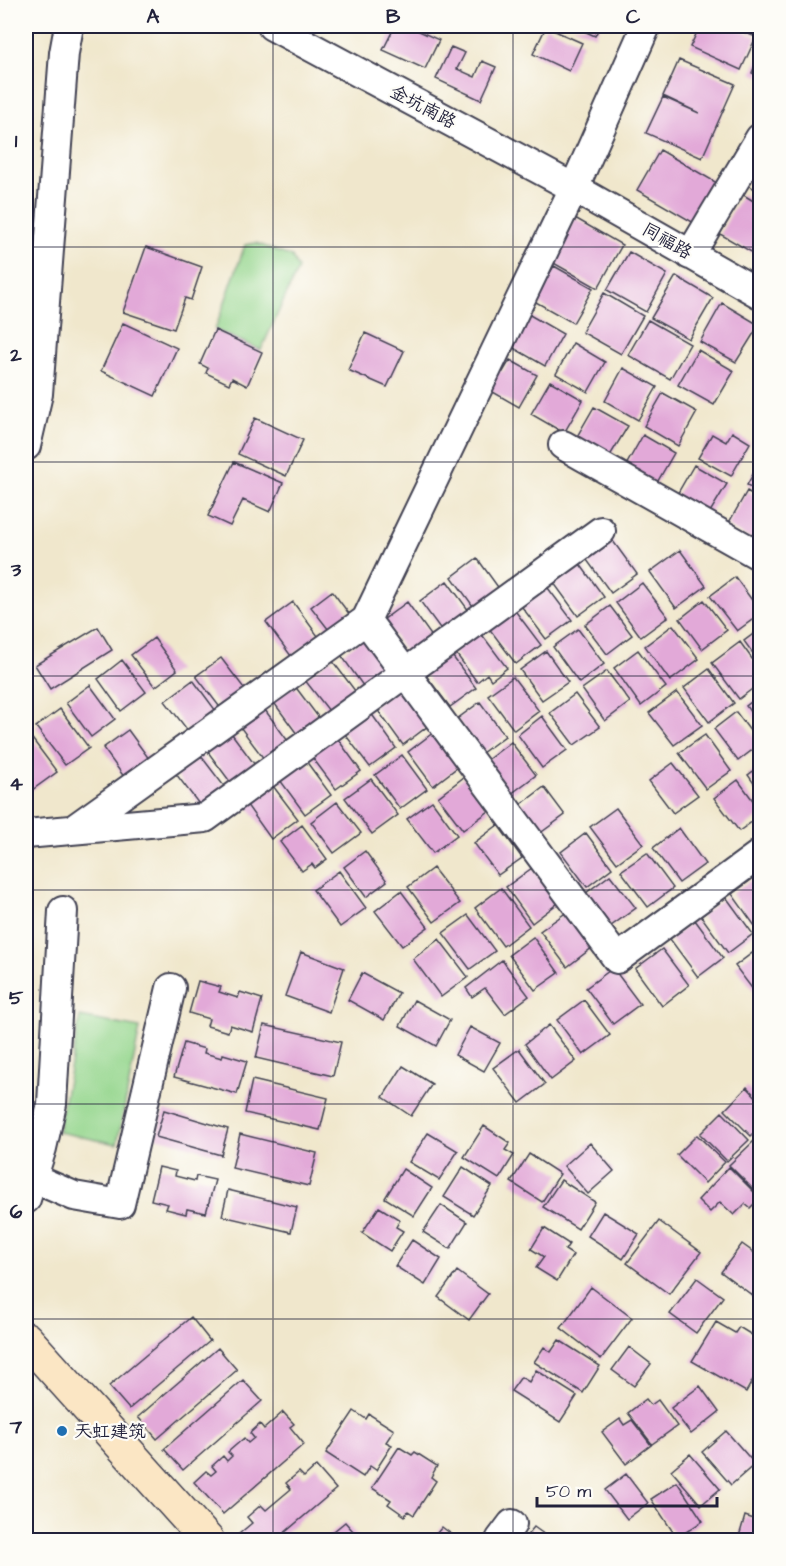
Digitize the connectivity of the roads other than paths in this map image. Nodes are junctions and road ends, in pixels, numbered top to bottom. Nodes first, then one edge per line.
1 (69, 26) edge
2 (272, 26) edge
3 (646, 26) edge
4 (760, 138) edge
5 (574, 188) junction
6 (690, 255) junction
7 (760, 294) edge
8 (563, 445) dead end
9 (26, 446) edge
10 (601, 531) dead end
11 (760, 556) edge
12 (366, 620) junction
13 (405, 673) junction
14 (74, 829) junction
15 (26, 834) edge
16 (760, 854) edge
17 (63, 912) dead end
18 (171, 988) dead end
19 (29, 1188) edge
20 (26, 1339) edge
21 (207, 1540) edge

1 - 9 street
2 - 5 street, 金坑南路
3 - 5 street
4 - 6 street
5 - 6 street, 同福路
5 - 12 street
6 - 7 street, 同福路
8 - 11 street
10 - 13 street
12 - 13 street
12 - 14 street
13 - 14 street
13 - 16 street
14 - 15 street
17 - 19 street
18 - 19 street
20 - 21 main road

